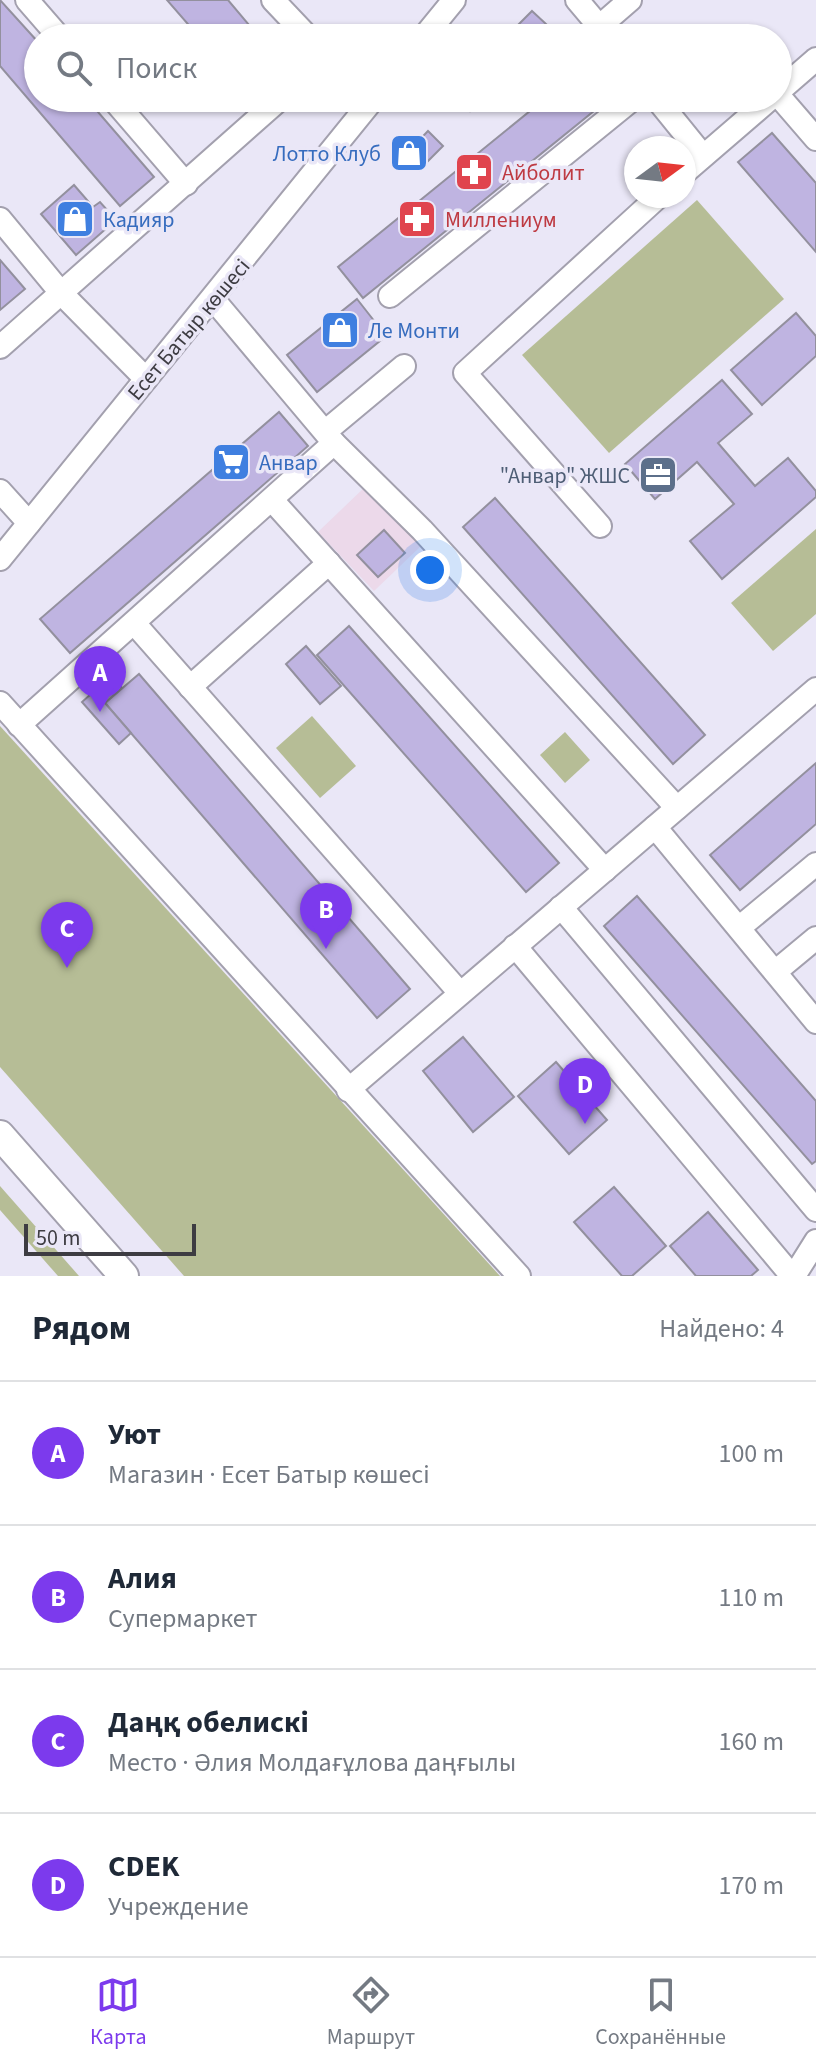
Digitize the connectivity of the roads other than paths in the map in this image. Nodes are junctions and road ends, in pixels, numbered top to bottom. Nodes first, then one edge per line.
1 (27, 0) edge
2 (273, 0) edge
3 (454, 0) edge
4 (577, 0) edge
5 (630, 0) edge
6 (48, 24) edge
7 (296, 24) edge
8 (434, 24) edge
9 (597, 24) edge
10 (610, 24) edge
11 (816, 59) edge
12 (792, 80) edge
13 (792, 110) edge
14 (124, 112) edge
15 (266, 112) edge
16 (359, 112) edge
17 (617, 112) edge
18 (667, 112) edge
19 (755, 112) edge
20 (816, 139) edge
21 (703, 156) junction
22 (696, 162) edge
23 (186, 184) junction
24 (646, 208) edge
25 (0, 219) edge
26 (62, 294) junction
27 (390, 296) dead end
28 (213, 299) junction
29 (0, 347) edge
30 (404, 366) dead end
31 (146, 379) junction
32 (330, 437) junction
33 (0, 491) edge
34 (272, 500) junction
35 (29, 523) junction
36 (600, 526) dead end
37 (0, 559) edge
38 (329, 563) junction
39 (134, 623) junction
40 (190, 687) junction
41 (816, 689) edge
42 (0, 703) edge
43 (19, 725) junction
44 (677, 808) junction
45 (655, 827) junction
46 (816, 864) edge
47 (605, 870) junction
48 (561, 907) junction
49 (740, 927) junction
50 (816, 938) edge
51 (515, 946) junction
52 (775, 972) junction
53 (460, 993) junction
54 (816, 1022) edge
55 (348, 1090) junction
56 (0, 1135) edge
57 (816, 1210) edge
58 (816, 1241) edge
59 (124, 1276) edge
60 (519, 1276) edge
61 (793, 1276) edge

1 - 6 street
2 - 7 street
3 - 8 street
4 - 9 street
5 - 10 street
11 - 12 street
13 - 20 street
14 - 23 street
15 - 23 street
16 - 28 street, Есет Батыр көшесі
17 - 27 street
18 - 21 street
19 - 21 street
21 - 22 street
23 - 26 street
24 - 36 street
25 - 26 street
26 - 29 street
26 - 31 street
28 - 31 street, Есет Батыр көшесі
28 - 32 street
30 - 32 street
31 - 35 street, Есет Батыр көшесі
32 - 34 street
32 - 44 street
33 - 35 street
34 - 38 street
34 - 39 street
35 - 37 street, Есет Батыр көшесі
38 - 40 street
38 - 47 street
39 - 40 street
39 - 43 street
40 - 53 street
41 - 44 street
42 - 43 street
43 - 55 street
44 - 45 street
45 - 47 street
45 - 49 street
46 - 49 street
47 - 48 street
48 - 51 street
48 - 57 street
49 - 52 street
50 - 52 street
51 - 53 street
51 - 61 street
52 - 54 street
53 - 55 street
55 - 60 street
56 - 59 main road
58 - 61 street

